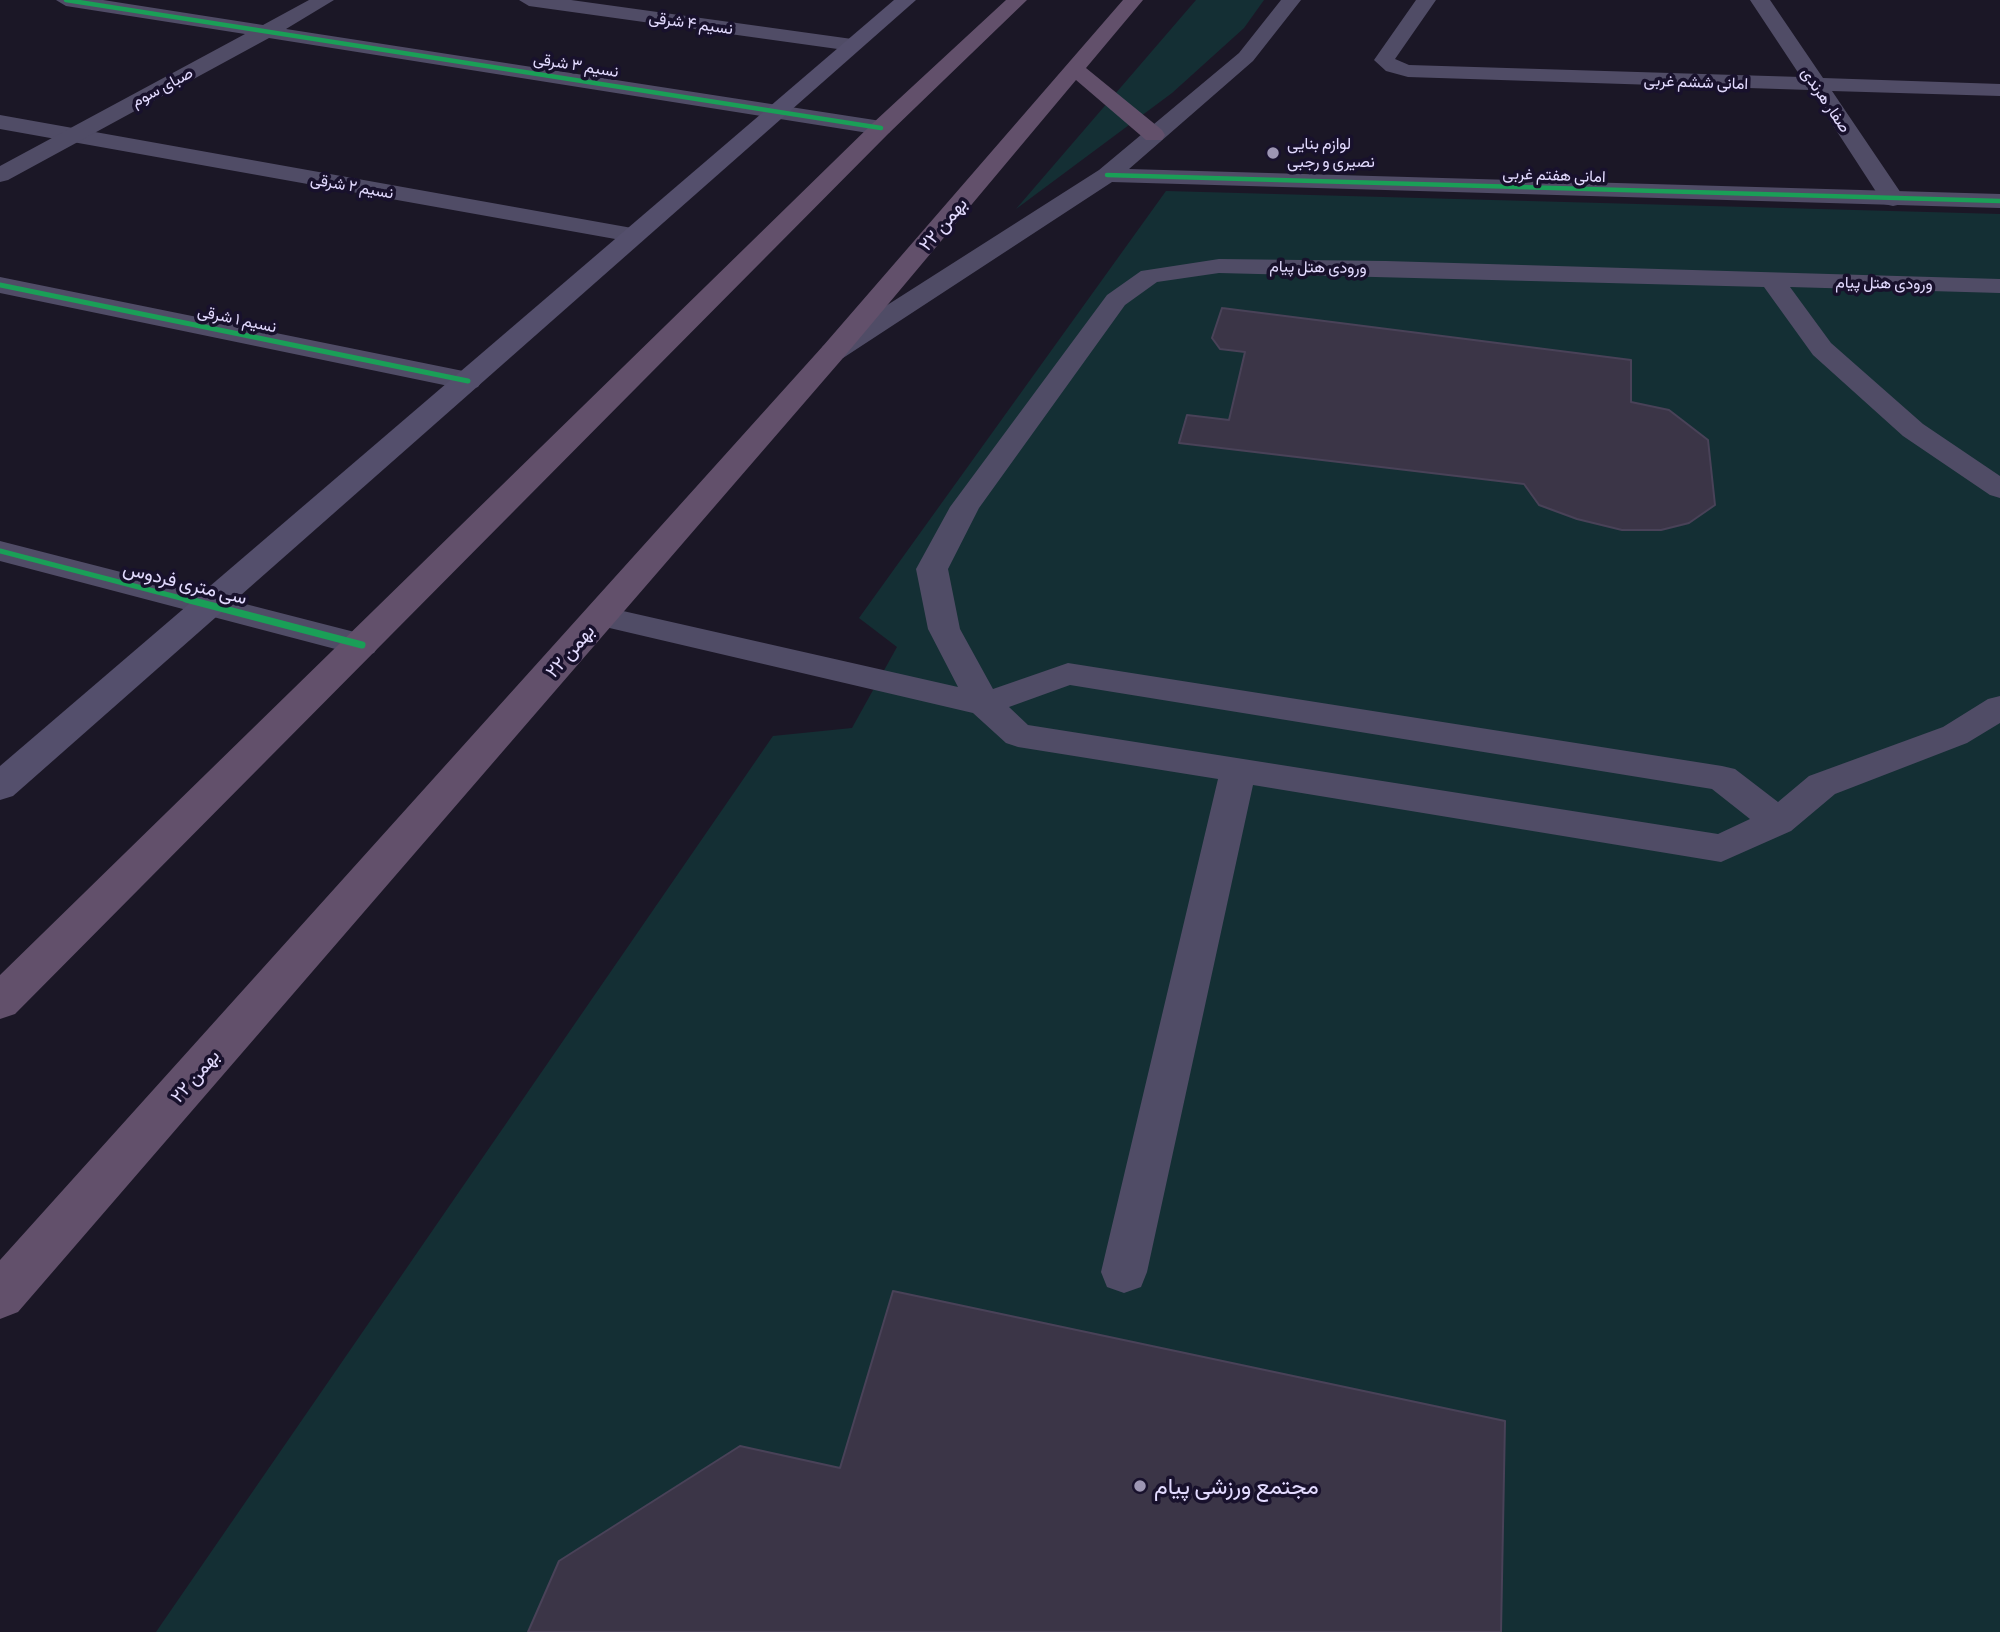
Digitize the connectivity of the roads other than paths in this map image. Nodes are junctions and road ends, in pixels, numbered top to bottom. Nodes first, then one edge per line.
1 (66, 0) edge
2 (324, 0) edge
3 (529, 0) edge
4 (906, 0) edge
5 (1017, 0) edge
6 (1133, 0) edge
7 (1292, 0) edge
8 (1426, 0) edge
9 (1760, 0) edge
10 (267, 31) junction
11 (852, 45) junction
12 (1075, 69) junction
13 (1816, 86) junction
14 (2000, 90) edge
15 (778, 110) junction
16 (0, 122) edge
17 (881, 128) junction
18 (1154, 135) junction
19 (73, 136) junction
20 (0, 175) edge
21 (1107, 175) junction
22 (1894, 199) junction
23 (2000, 201) edge
24 (632, 236) junction
25 (1773, 281) junction
26 (0, 285) edge
27 (2000, 286) edge
28 (833, 352) junction
29 (468, 381) junction
30 (2000, 489) edge
31 (0, 551) edge
32 (210, 606) junction
33 (601, 617) junction
34 (362, 645) junction
35 (984, 704) junction
36 (2000, 707) edge
37 (1238, 771) junction
38 (0, 787) edge
39 (1778, 822) junction
40 (0, 1002) edge
41 (1124, 1272) dead end
42 (0, 1296) edge

1 - 10 street, نسیم ۳ شرقی
2 - 10 street, صبای سوم
3 - 11 street, نسیم ۴ شرقی
4 - 11 main road
5 - 17 highway
6 - 12 highway, ۲۲ بهمن
7 - 18 street
8 - 13 street, امانی ششم غربی
9 - 13 street, صفار هرندی
10 - 15 street, نسیم ۳ شرقی
10 - 19 street, صبای سوم
11 - 15 main road
12 - 18 highway
12 - 28 highway, ۲۲ بهمن
13 - 14 street, امانی ششم غربی
13 - 22 street, صفار هرندی
15 - 17 street, نسیم ۳ شرقی
15 - 24 main road
16 - 19 street, نسیم ۲ شرقی
17 - 34 highway
18 - 21 street
19 - 20 street, صبای سوم
19 - 24 street, نسیم ۲ شرقی
21 - 22 street, امانی هفتم غربی
21 - 28 street
22 - 23 street, امانی هفتم غربی
24 - 29 main road
25 - 27 lane, ورودی هتل پیام
25 - 30 lane
25 - 35 lane, ورودی هتل پیام
26 - 29 street, نسیم ۱ شرقی
28 - 33 highway, ۲۲ بهمن
29 - 32 main road
31 - 32 street, سی متری فردوس
32 - 34 street, سی متری فردوس
32 - 38 main road
33 - 35 lane
33 - 42 highway, ۲۲ بهمن
34 - 40 highway
35 - 37 lane
35 - 39 lane
36 - 39 lane
37 - 39 lane
37 - 41 lane

